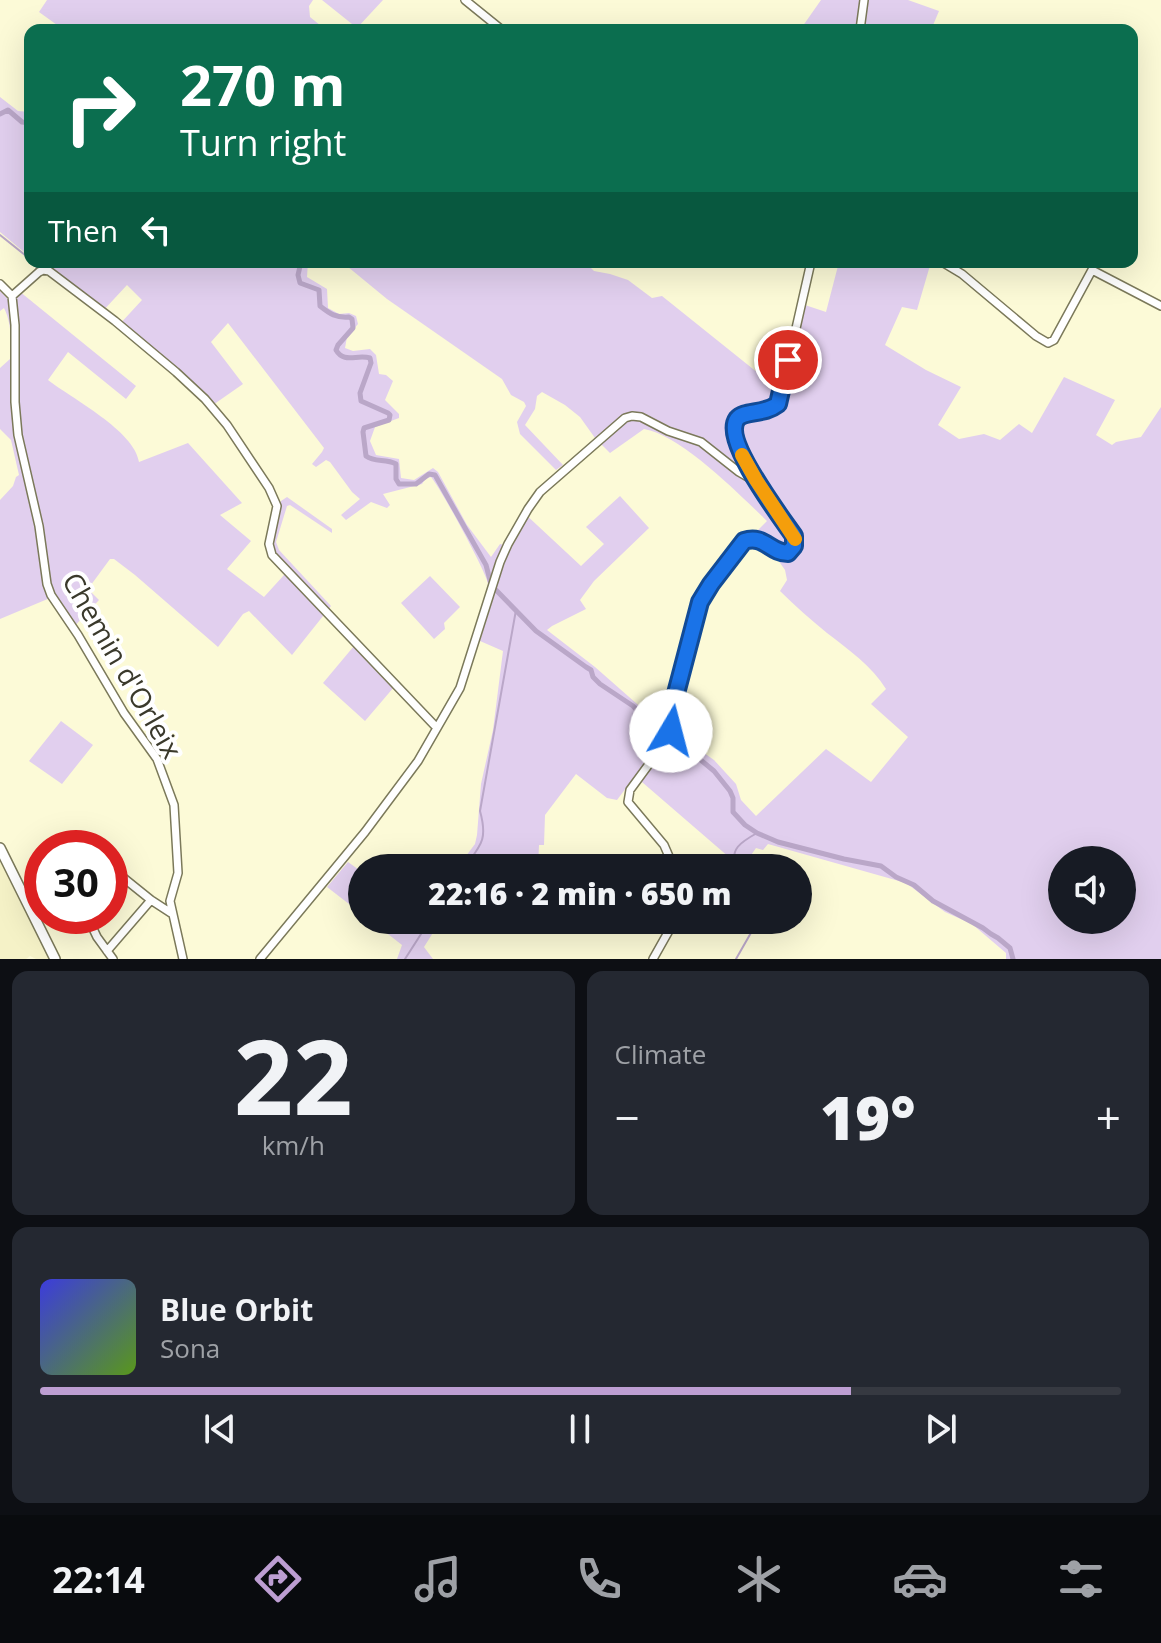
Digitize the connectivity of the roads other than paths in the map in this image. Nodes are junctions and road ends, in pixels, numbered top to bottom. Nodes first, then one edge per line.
1 (465, 0) edge
2 (864, 0) edge
3 (495, 24) edge
4 (861, 24) edge
5 (810, 268) edge
6 (952, 268) edge
7 (0, 284) edge
8 (12, 296) junction
9 (1161, 306) edge
10 (756, 480) junction
11 (437, 728) junction
12 (0, 848) edge
13 (668, 854) edge
14 (128, 881) edge
15 (151, 900) junction
16 (171, 913) junction
17 (96, 934) edge
18 (667, 934) edge
19 (107, 951) junction
20 (55, 959) edge
21 (113, 959) edge
22 (183, 959) edge
23 (260, 959) edge
24 (653, 959) edge

1 - 3 street
2 - 4 street
5 - 10 street
6 - 9 street
7 - 8 street
8 - 11 street
8 - 16 street, Chemin d'Orleix
10 - 11 street
10 - 13 street
11 - 23 street
12 - 20 main road
14 - 15 street
15 - 16 street
15 - 19 street
16 - 22 street, Chemin d'Orleix
17 - 19 street
18 - 24 street
19 - 21 street

